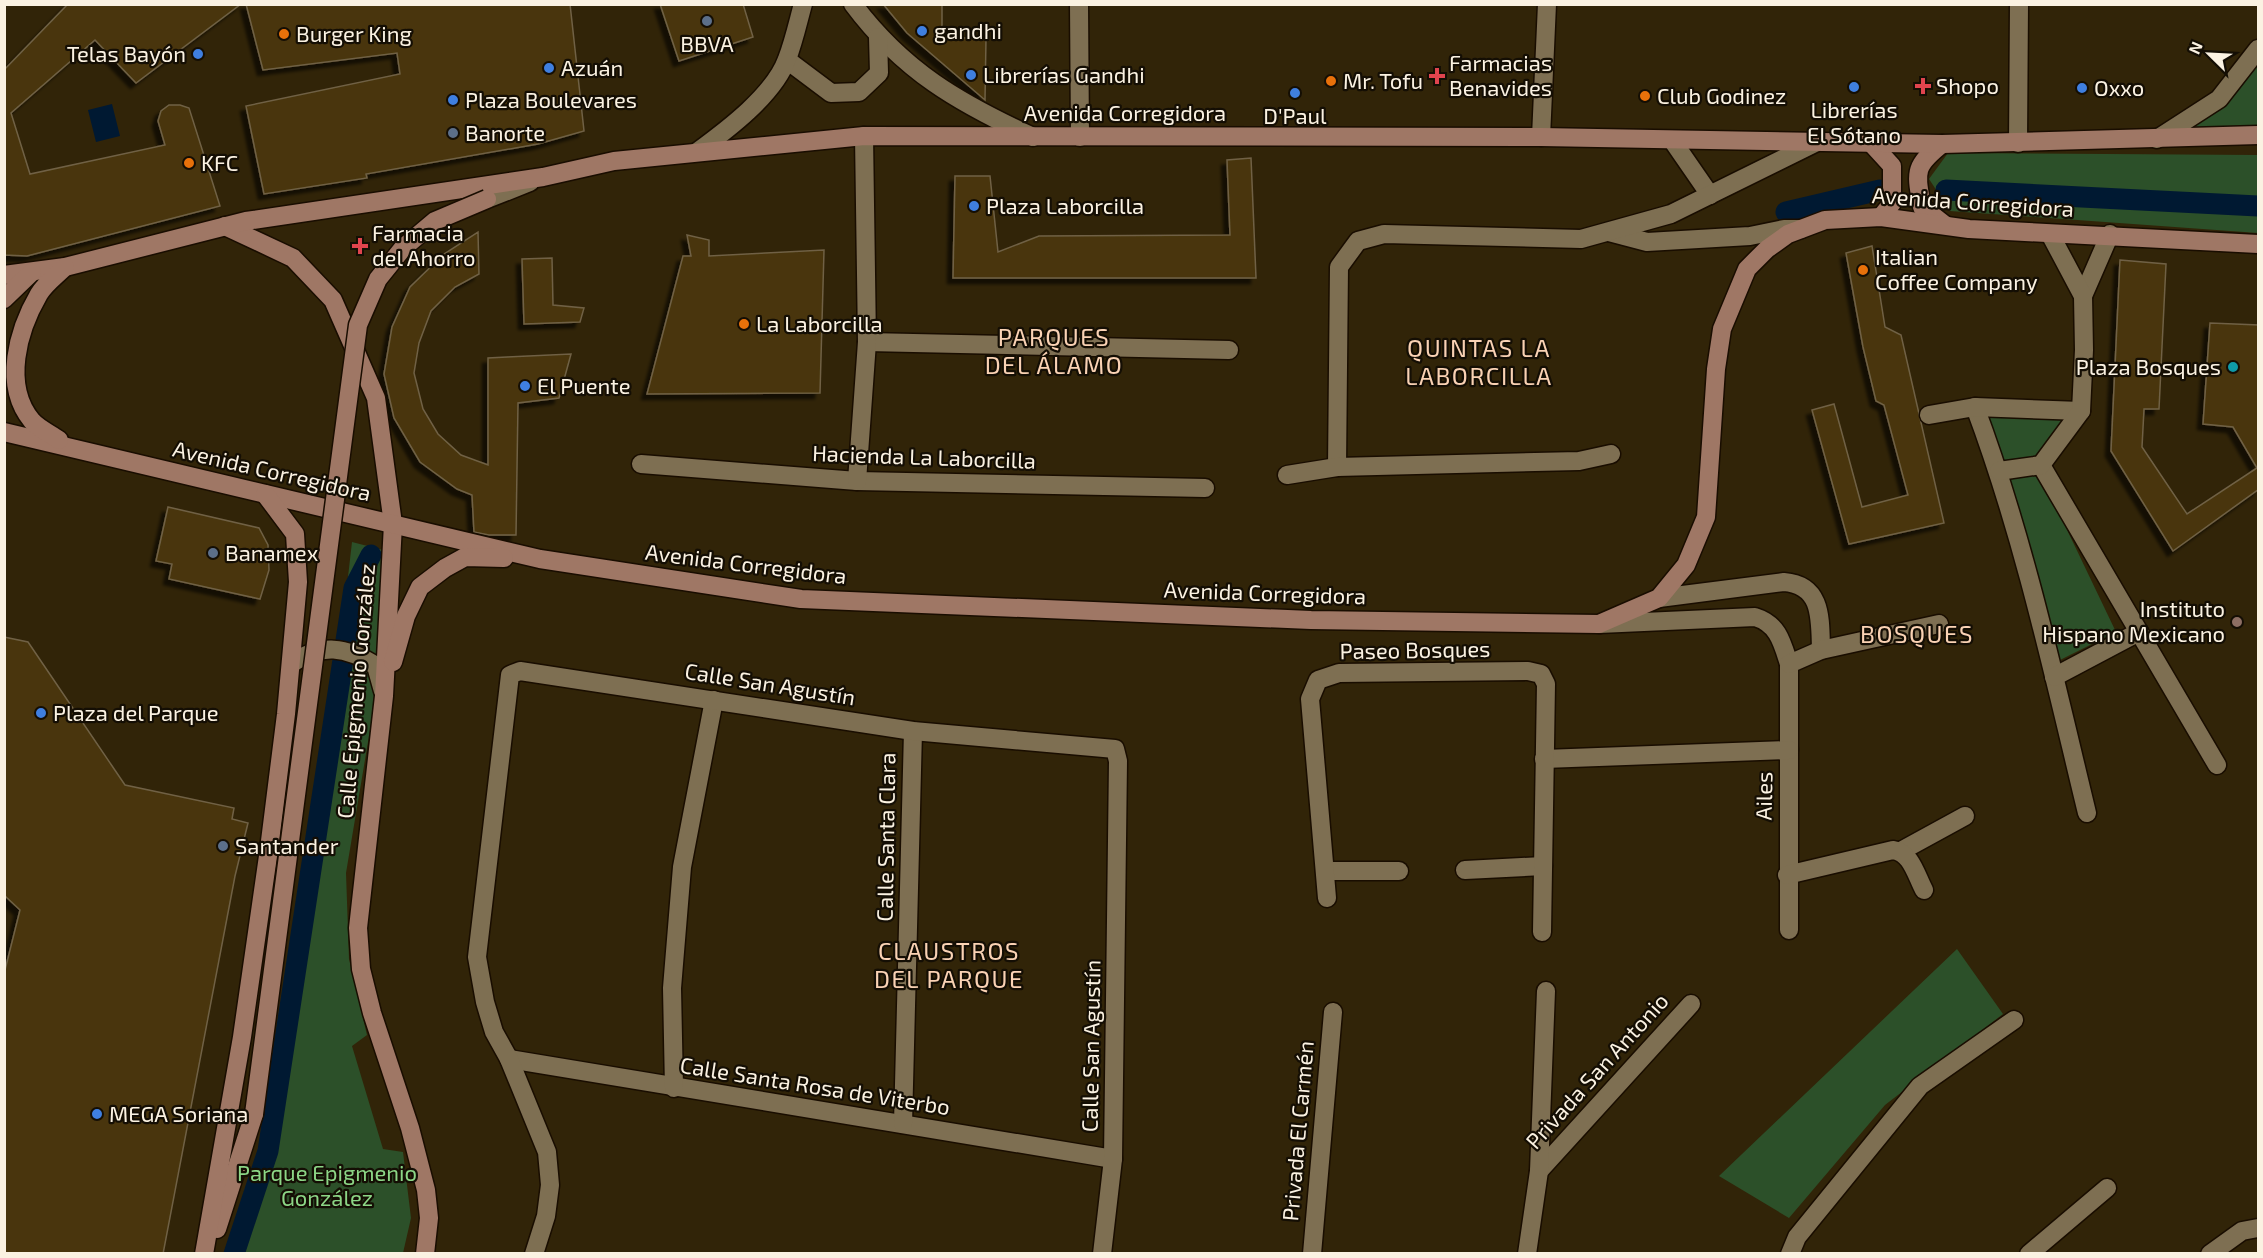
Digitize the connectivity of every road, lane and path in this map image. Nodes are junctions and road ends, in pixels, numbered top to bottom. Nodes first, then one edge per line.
1 (803, 4) edge
2 (854, 4) edge
3 (1079, 4) edge
4 (1547, 4) edge
5 (2019, 4) edge
6 (878, 37) junction
7 (2259, 49) edge
8 (787, 60) junction
9 (2259, 135) edge
10 (864, 136) junction
11 (1080, 137) junction
12 (1541, 137) junction
13 (1035, 138) junction
14 (2157, 139) junction
15 (1672, 140) junction
16 (1815, 143) junction
17 (1871, 143) junction
18 (2018, 143) junction
19 (1942, 144) junction
20 (697, 152) junction
21 (543, 177) junction
22 (1710, 195) junction
23 (487, 199) joint
24 (1881, 217) junction
25 (225, 226) junction
26 (1947, 226) junction
27 (1803, 229) junction
28 (1607, 232) junction
29 (2050, 234) junction
30 (2110, 234) junction
31 (2259, 244) edge
32 (65, 267) junction
33 (32, 272) junction
34 (4, 274) edge
35 (2083, 296) junction
36 (4, 300) edge
37 (867, 342) junction
38 (1229, 350) dead end
39 (1975, 407) junction
40 (2081, 411) junction
41 (1929, 415) dead end
42 (6, 431) edge
43 (68, 447) junction
44 (1611, 454) dead end
45 (642, 464) dead end
46 (2041, 465) junction
47 (1337, 467) junction
48 (1999, 471) junction
49 (1287, 475) dead end
50 (857, 481) junction
51 (1205, 488) dead end
52 (265, 494) junction
53 (393, 524) junction
54 (540, 559) junction
55 (1696, 593) junction
56 (1659, 598) junction
57 (1690, 621) junction
58 (1599, 624) junction
59 (1939, 624) dead end
60 (2139, 632) junction
61 (1821, 650) junction
62 (291, 664) junction
63 (1789, 664) junction
64 (2054, 677) junction
65 (384, 696) junction
66 (714, 700) junction
67 (913, 731) junction
68 (1789, 750) junction
69 (1544, 759) junction
70 (2217, 765) dead end
71 (2087, 813) dead end
72 (1965, 816) dead end
73 (1901, 851) junction
74 (1543, 866) junction
75 (1465, 870) dead end
76 (1325, 871) junction
77 (1399, 871) dead end
78 (1787, 875) junction
79 (1924, 890) dead end
80 (1327, 898) dead end
81 (1789, 930) dead end
82 (1542, 932) dead end
83 (1546, 991) dead end
84 (1691, 1004) dead end
85 (1333, 1012) dead end
86 (2014, 1020) dead end
87 (509, 1059) junction
88 (674, 1088) junction
89 (903, 1124) junction
90 (1113, 1159) junction
91 (1539, 1171) junction
92 (2107, 1188) dead end
93 (2259, 1228) edge
94 (204, 1254) edge
95 (209, 1254) edge
96 (425, 1254) edge
97 (535, 1254) edge
98 (1102, 1254) edge
99 (1312, 1254) edge
100 (1527, 1254) edge
101 (1790, 1254) edge
102 (2030, 1254) edge
103 (2210, 1254) edge

1 - 8 street
2 - 6 street
3 - 11 street
4 - 12 street
5 - 18 street
6 - 8 street
6 - 13 street
7 - 14 street
8 - 20 street
9 - 14 main road, Avenida Corregidora
10 - 13 main road, Avenida Corregidora
10 - 20 main road, Avenida Corregidora
10 - 37 street
11 - 12 main road, Avenida Corregidora
11 - 13 main road, Avenida Corregidora
12 - 15 main road, Avenida Corregidora
14 - 18 main road, Avenida Corregidora
15 - 16 main road, Avenida Corregidora
15 - 22 street
16 - 17 main road, Avenida Corregidora
16 - 22 street
17 - 19 main road, Avenida Corregidora
17 - 24 main road
18 - 19 main road, Avenida Corregidora
19 - 26 main road
20 - 21 main road, Avenida Corregidora
21 - 23 street
21 - 25 main road, Avenida Corregidora
22 - 28 street
23 - 95 main road, bridge
24 - 26 main road, Avenida Corregidora
24 - 27 main road, Avenida Corregidora
25 - 32 main road, Avenida Corregidora
25 - 53 main road, Calle Epigmenio González
26 - 29 main road, Avenida Corregidora
27 - 28 street
27 - 56 main road, Avenida Corregidora
28 - 47 street
29 - 30 main road, Avenida Corregidora
29 - 35 street
30 - 31 main road, Avenida Corregidora
30 - 35 street
32 - 33 main road, Avenida Corregidora
32 - 43 main road
33 - 34 main road, Avenida Corregidora
33 - 36 main road
35 - 40 street
37 - 38 street
37 - 50 street
39 - 40 street
39 - 41 street
39 - 48 street
40 - 46 street
42 - 43 main road, Avenida Corregidora
43 - 52 main road, Avenida Corregidora
44 - 47 street
45 - 50 street, Hacienda La Laborcilla
46 - 48 street
46 - 60 street
47 - 49 street
48 - 64 street
50 - 51 street, Hacienda La Laborcilla
52 - 53 main road, Avenida Corregidora
52 - 62 main road
53 - 54 main road, Avenida Corregidora
53 - 65 main road, Calle Epigmenio González
54 - 58 main road, Avenida Corregidora
54 - 65 main road
55 - 56 street
55 - 57 street
55 - 61 street
56 - 58 main road, Avenida Corregidora
57 - 58 street, Ailes
57 - 63 street, Ailes
59 - 61 street
60 - 64 street
60 - 70 street
61 - 63 street
62 - 65 street
62 - 94 main road
63 - 68 street, Ailes
64 - 71 street
65 - 96 main road, Calle Epigmenio González
66 - 67 street, Calle San Agustín
66 - 87 street, Calle San Agustín
66 - 88 street
67 - 89 street, Calle Santa Clara
67 - 90 street, Calle San Agustín
68 - 69 street
68 - 78 street, Ailes
69 - 74 street, Paseo Bosques
69 - 76 street, Paseo Bosques
72 - 73 street
73 - 78 street
73 - 79 street
74 - 75 street
74 - 82 street, Paseo Bosques
76 - 77 street
76 - 80 street, Paseo Bosques
78 - 81 street, Ailes
83 - 91 street, Privada San Antonio
84 - 91 street, Privada San Antonio
85 - 99 street, Privada El Carmén
86 - 101 street
87 - 88 street, Calle Santa Rosa de Viterbo
87 - 97 street, Calle San Agustín
88 - 89 street, Calle Santa Rosa de Viterbo
89 - 90 street, Calle Santa Rosa de Viterbo
90 - 98 street, Calle San Agustín
91 - 100 street
92 - 102 street
93 - 103 street

